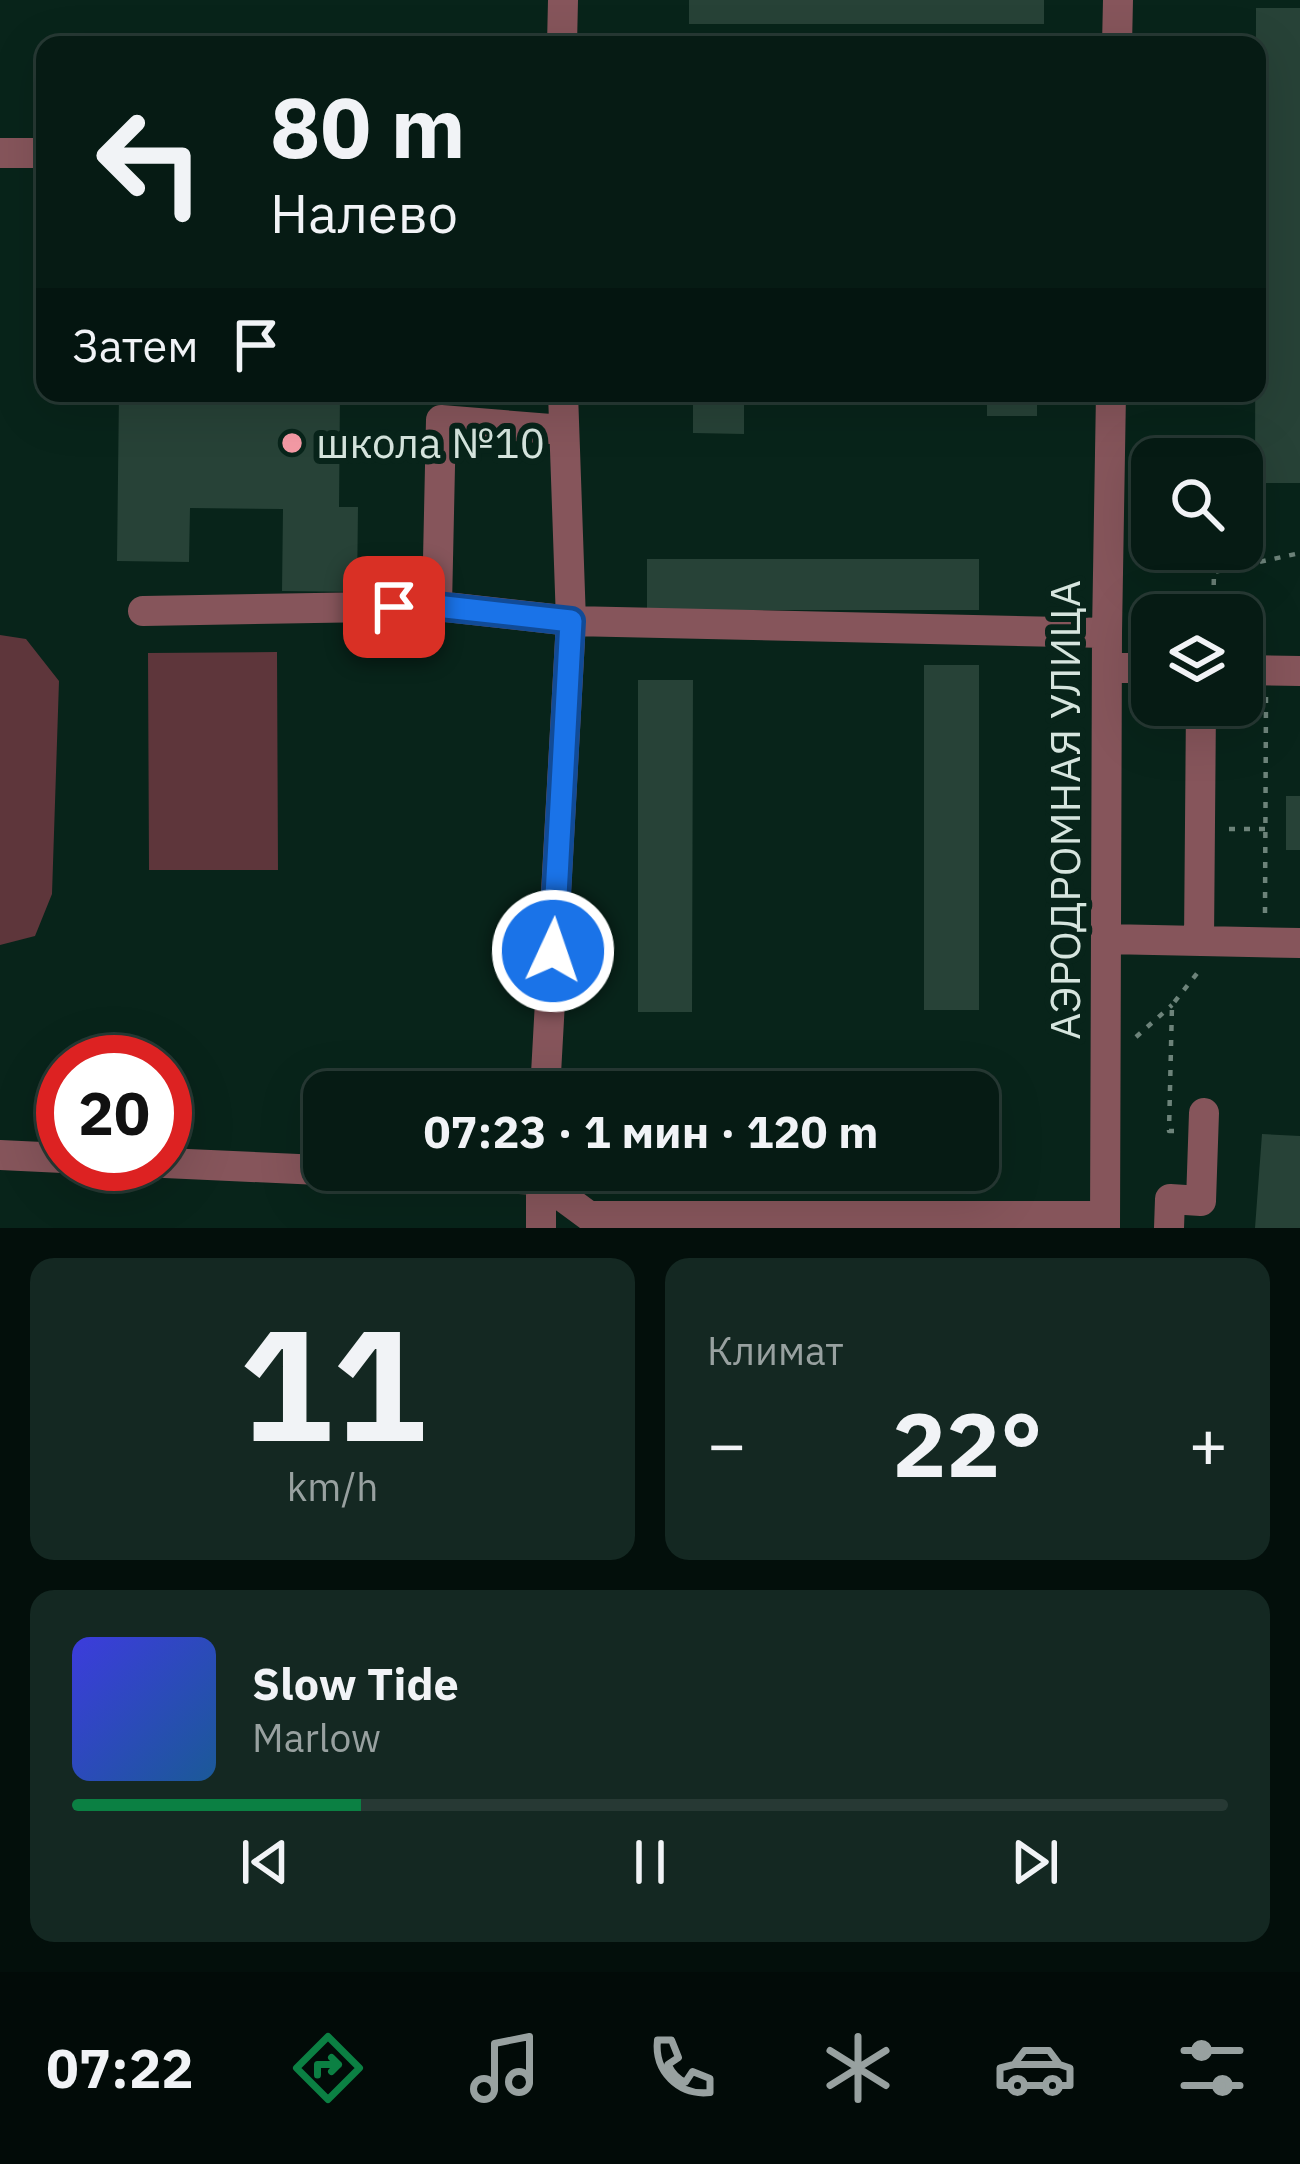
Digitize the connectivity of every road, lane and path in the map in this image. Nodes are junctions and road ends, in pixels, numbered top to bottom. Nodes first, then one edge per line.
1 (563, 0) edge
2 (1118, 0) edge
3 (562, 36) edge
4 (1118, 36) edge
5 (0, 153) edge
6 (36, 153) edge
7 (562, 402) edge
8 (1111, 402) edge
9 (563, 430) junction
10 (1300, 553) edge
11 (1213, 594) edge
12 (436, 606) junction
13 (142, 611) dead end
14 (571, 621) junction
15 (1107, 632) junction
16 (1107, 668) junction
17 (1131, 668) edge
18 (1263, 670) edge
19 (1300, 671) edge
20 (1202, 726) edge
21 (1258, 726) edge
22 (1218, 829) dead end
23 (1265, 830) junction
24 (1106, 939) junction
25 (1210, 941) junction
26 (1265, 942) junction
27 (1300, 943) edge
28 (1172, 1005) junction
29 (1105, 1065) junction
30 (546, 1071) edge
31 (1204, 1123) joint
32 (0, 1155) edge
33 (36, 1157) edge
34 (192, 1164) edge
35 (303, 1167) edge
36 (541, 1191) edge
37 (560, 1191) edge
38 (1105, 1222) edge
39 (541, 1228) edge
40 (1169, 1228) edge

1 - 3 street
2 - 4 street
5 - 6 street
7 - 9 street
8 - 15 street, АЭРОДРОМНАЯ УЛИЦА
9 - 12 street
9 - 14 street
10 - 11 path
12 - 13 street
12 - 14 street
14 - 15 street
14 - 30 street
15 - 16 street, АЭРОДРОМНАЯ УЛИЦА
16 - 17 street
16 - 24 street, АЭРОДРОМНАЯ УЛИЦА
18 - 19 street
20 - 25 street
21 - 23 path
22 - 23 path
23 - 26 path
24 - 25 street
24 - 29 street, АЭРОДРОМНАЯ УЛИЦА
25 - 26 street
25 - 28 path
26 - 27 street
28 - 29 path
28 - 31 path
29 - 38 street, АЭРОДРОМНАЯ УЛИЦА
31 - 40 street
32 - 33 street
34 - 35 street
36 - 39 street
37 - 38 street

